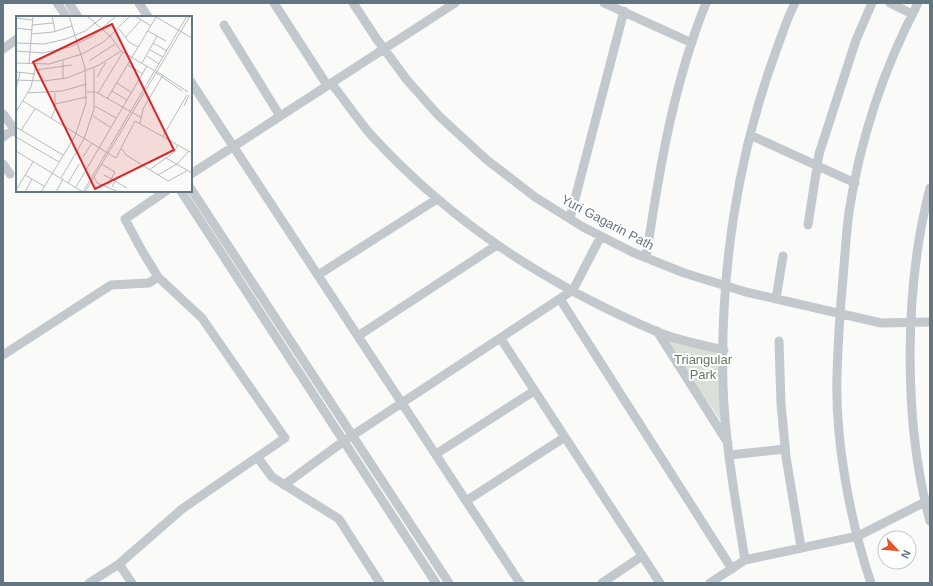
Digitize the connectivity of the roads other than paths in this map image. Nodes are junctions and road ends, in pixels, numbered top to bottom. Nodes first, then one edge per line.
1 (58, 3) edge
2 (69, 3) edge
3 (139, 3) edge
4 (274, 3) edge
5 (353, 3) edge
6 (455, 3) edge
7 (604, 3) edge
8 (706, 3) edge
9 (795, 3) edge
10 (872, 3) edge
11 (890, 3) edge
12 (918, 3) edge
13 (624, 11) junction
14 (912, 14) junction
15 (66, 16) edge
16 (77, 16) edge
17 (147, 16) edge
18 (224, 25) dead end
19 (16, 40) edge
20 (692, 43) junction
21 (3, 49) edge
22 (384, 49) junction
23 (192, 83) edge
24 (329, 84) junction
25 (3, 114) edge
26 (280, 116) junction
27 (16, 130) edge
28 (750, 135) junction
29 (3, 137) edge
30 (234, 146) junction
31 (3, 164) edge
32 (817, 166) junction
33 (192, 173) edge
34 (10, 174) dead end
35 (855, 183) junction
36 (930, 188) edge
37 (192, 191) edge
38 (165, 192) edge
39 (182, 192) edge
40 (437, 199) junction
41 (570, 218) junction
42 (808, 225) dead end
43 (601, 236) junction
44 (497, 245) junction
45 (783, 256) dead end
46 (646, 258) junction
47 (318, 275) junction
48 (158, 277) junction
49 (726, 286) junction
50 (573, 290) junction
51 (560, 299) junction
52 (776, 299) junction
53 (840, 313) junction
54 (912, 322) junction
55 (930, 322) edge
56 (657, 331) junction
57 (358, 336) junction
58 (501, 339) junction
59 (779, 341) dead end
60 (724, 350) junction
61 (3, 355) edge
62 (534, 391) junction
63 (402, 403) junction
64 (353, 436) junction
65 (565, 437) junction
66 (344, 441) junction
67 (728, 444) junction
68 (785, 449) junction
69 (436, 454) junction
70 (730, 455) junction
71 (258, 458) junction
72 (284, 485) junction
73 (927, 500) edge
74 (466, 501) junction
75 (930, 521) edge
76 (858, 536) junction
77 (801, 547) junction
78 (642, 556) junction
79 (744, 560) junction
80 (119, 564) junction
81 (732, 569) junction
82 (89, 583) edge
83 (132, 583) edge
84 (380, 583) edge
85 (436, 583) edge
86 (449, 583) edge
87 (520, 583) edge
88 (602, 583) edge
89 (660, 583) edge
90 (710, 583) edge
91 (871, 583) edge

1 - 15 street
2 - 16 street
3 - 17 street
4 - 24 street
5 - 22 street, Yuri Gagarin Path
6 - 22 street
7 - 13 street
8 - 20 street
9 - 28 street
10 - 32 street
11 - 14 street
12 - 14 street
13 - 20 street
13 - 41 street
14 - 35 street
18 - 26 street
19 - 21 street
20 - 46 street
22 - 24 street
22 - 41 street, Yuri Gagarin Path
23 - 30 street
24 - 26 street
24 - 40 street
25 - 27 street
26 - 30 street
27 - 29 street
28 - 32 street
28 - 49 street
30 - 33 street
30 - 47 street
31 - 34 street
32 - 35 street
32 - 42 street
35 - 53 street
36 - 54 street
37 - 64 street
38 - 48 street
39 - 66 street
40 - 44 street
40 - 47 street
41 - 43 street, Yuri Gagarin Path
43 - 46 street, Yuri Gagarin Path
43 - 50 street
44 - 50 street
44 - 57 street
45 - 52 street
46 - 49 street, Yuri Gagarin Path
47 - 57 street
48 - 61 street
48 - 71 street
49 - 52 street, Yuri Gagarin Path
49 - 60 street
50 - 51 street
50 - 56 street
51 - 58 street
51 - 81 street
52 - 53 street, Yuri Gagarin Path
53 - 54 street, Yuri Gagarin Path
53 - 76 street
54 - 55 street, Yuri Gagarin Path
54 - 73 street
56 - 60 street
56 - 67 street
57 - 63 street
58 - 62 street
58 - 63 street
59 - 68 street
60 - 67 street
62 - 65 street
62 - 69 street
63 - 64 street
63 - 69 street
64 - 66 street
64 - 86 street
65 - 74 street
65 - 78 street
66 - 72 street
66 - 85 street
67 - 70 street
68 - 70 street
68 - 77 street
69 - 74 street
70 - 79 street
71 - 72 street
71 - 80 street
72 - 84 street
73 - 75 street
73 - 76 street
74 - 87 street
76 - 77 street
76 - 91 street
77 - 79 street
78 - 88 street
78 - 89 street
79 - 81 street
80 - 82 street
80 - 83 street
81 - 90 street

